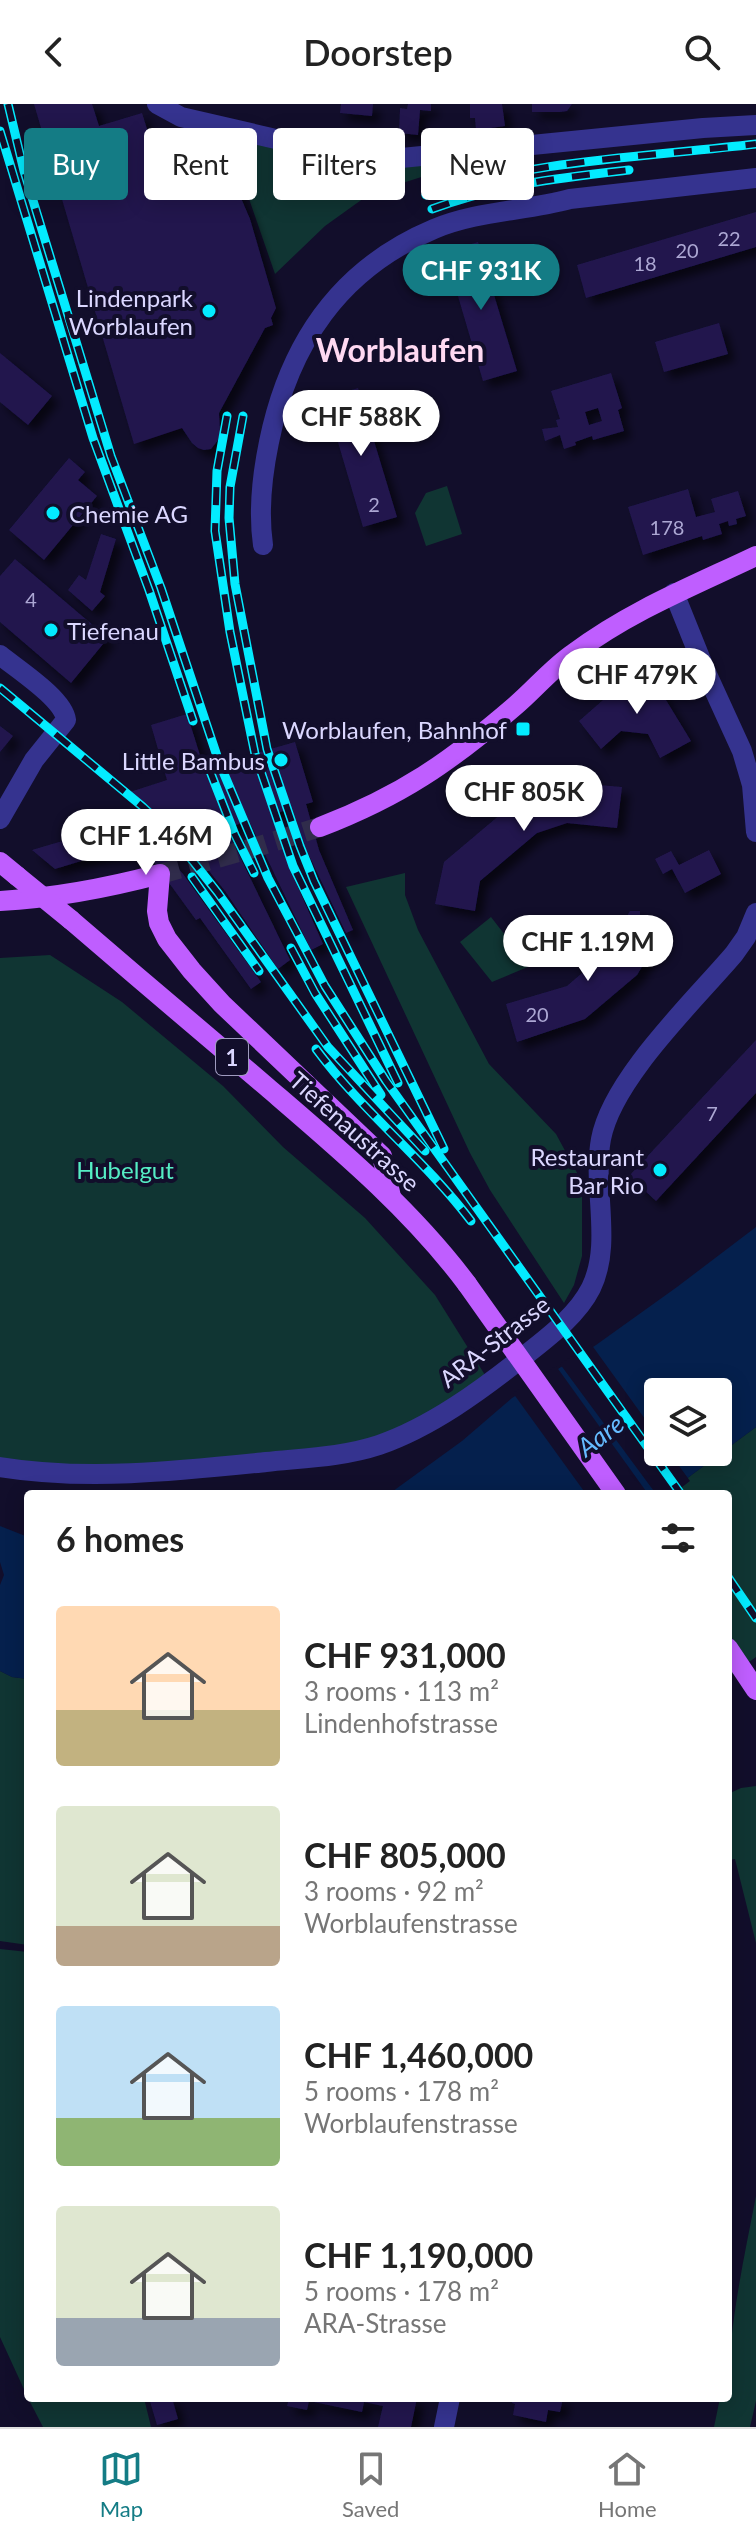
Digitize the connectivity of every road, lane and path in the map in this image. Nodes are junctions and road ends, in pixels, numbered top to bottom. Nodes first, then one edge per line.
1 (157, 104) edge
2 (756, 125) edge
3 (756, 178) edge
4 (263, 545) dead end
5 (756, 556) edge
6 (674, 593) junction
7 (0, 655) edge
8 (0, 819) edge
9 (320, 827) tunnel mouth
10 (756, 832) edge
11 (0, 862) edge
12 (0, 901) edge
13 (756, 913) edge
14 (391, 1197) junction
15 (0, 1467) edge
16 (613, 1490) edge
17 (732, 1654) edge
18 (756, 1690) edge
19 (449, 2402) edge
20 (444, 2427) edge

1 - 2 street
3 - 4 street
5 - 6 main road
6 - 9 main road
6 - 10 street
7 - 8 street
11 - 14 main road, Tiefenaustrasse / 1, bridge
12 - 14 main road
13 - 15 street, ARA-Strasse
14 - 16 main road, Tiefenaustrasse / 1, bridge
17 - 18 main road
19 - 20 street

